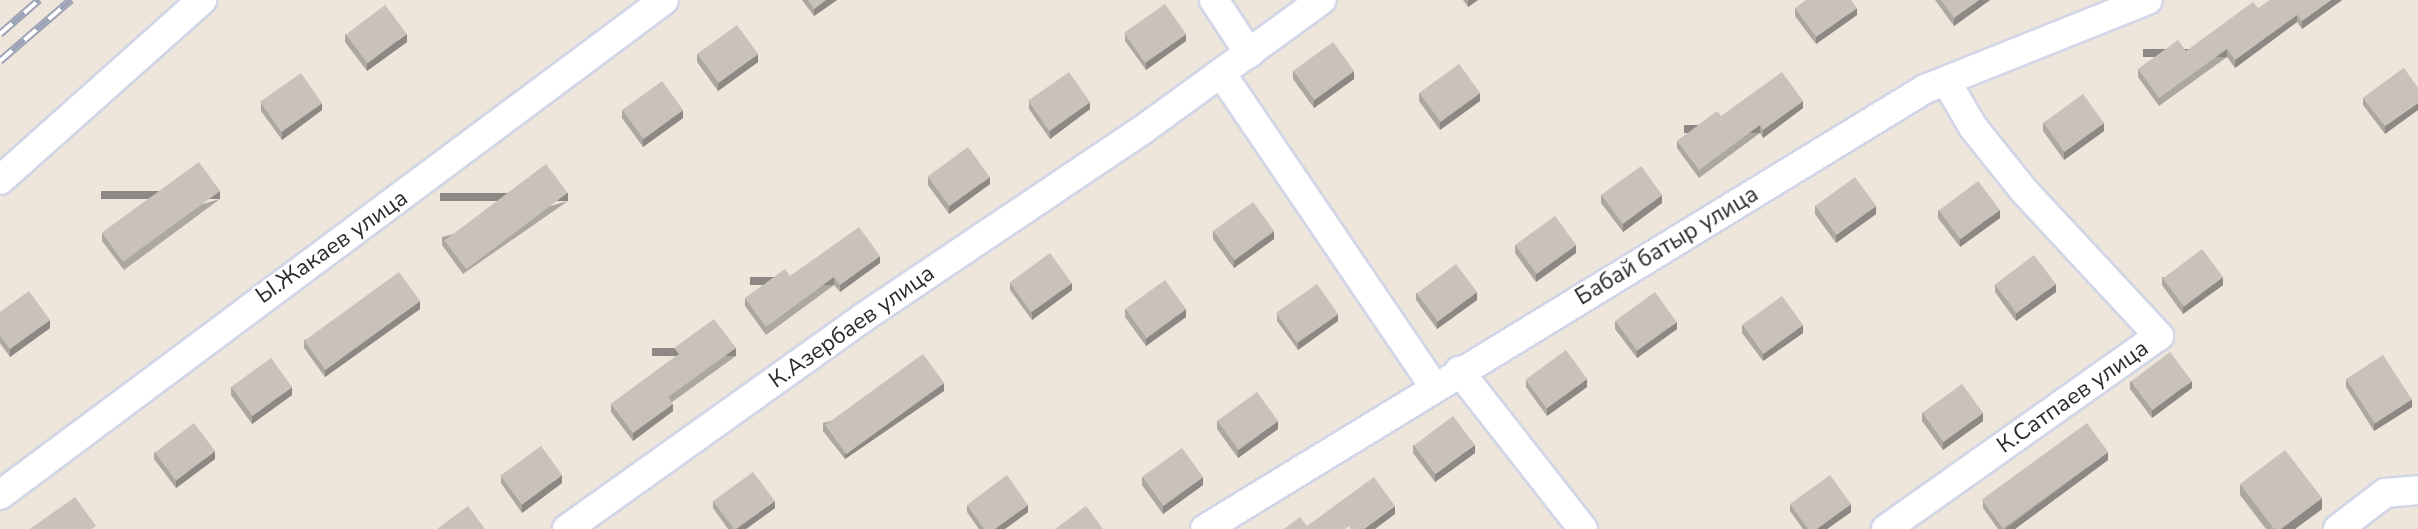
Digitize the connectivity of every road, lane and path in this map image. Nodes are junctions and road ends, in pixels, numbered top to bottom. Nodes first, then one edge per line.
1 (202, 0) edge
2 (664, 0) edge
3 (1214, 0) edge
4 (1321, 0) edge
5 (2148, 0) edge
6 (1249, 53) junction
7 (1221, 73) junction
8 (1946, 81) junction
9 (0, 180) edge
10 (1459, 371) junction
11 (1433, 387) junction
12 (2418, 490) edge
13 (0, 495) edge
14 (567, 529) edge
15 (1205, 529) edge
16 (1583, 529) edge
17 (1886, 529) edge
18 (2338, 529) edge

1 - 9 street
2 - 13 street, Ы.Жакаев улица
3 - 6 street
4 - 6 street, К.Азербаев улица
5 - 8 street, Бабай батыр улица
6 - 7 street, К.Азербаев улица
7 - 11 street
7 - 14 street, К.Азербаев улица
8 - 10 street, Бабай батыр улица
8 - 17 street, К.Сатпаев улица
10 - 11 street, Бабай батыр улица
10 - 16 street
11 - 15 street, Бабай батыр улица
12 - 18 street

